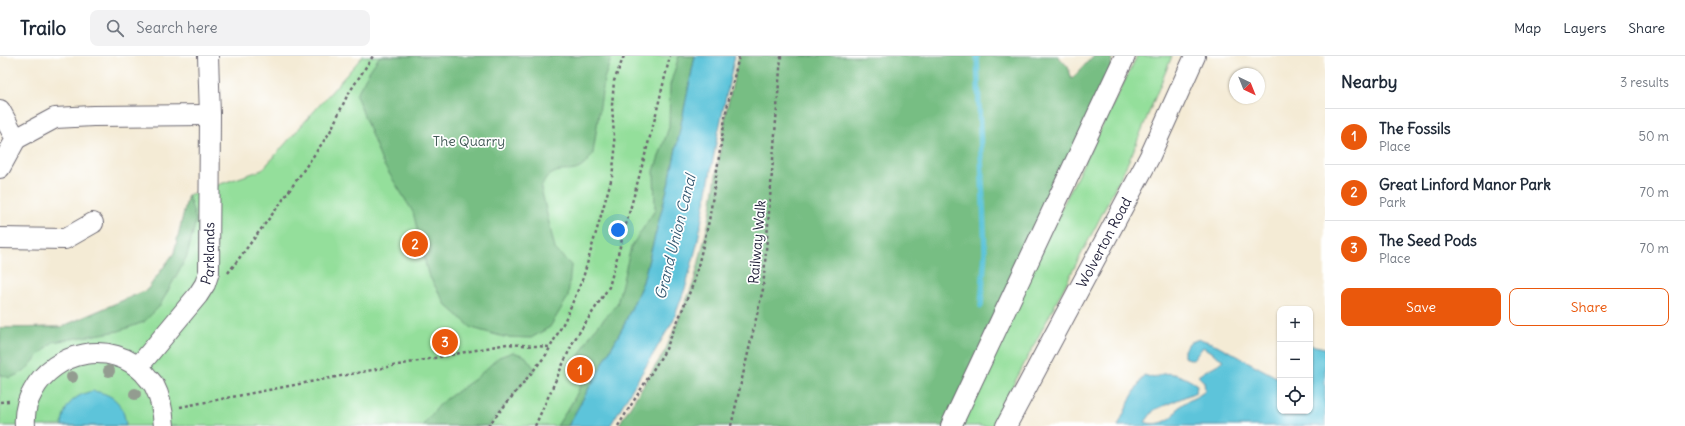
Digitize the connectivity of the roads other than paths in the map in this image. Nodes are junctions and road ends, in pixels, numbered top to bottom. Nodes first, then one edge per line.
1 (208, 56) edge
2 (1125, 56) edge
3 (1195, 56) edge
4 (0, 110) edge
5 (210, 115) junction
6 (16, 139) junction
7 (0, 168) edge
8 (93, 223) dead end
9 (0, 238) edge
10 (138, 367) junction
11 (25, 426) edge
12 (164, 426) edge
13 (951, 426) edge
14 (1006, 426) edge

1 - 5 street, Parklands
2 - 13 street
3 - 14 street, Wolverton Road
4 - 6 street
5 - 6 street
5 - 10 street, Parklands
6 - 7 street
8 - 9 street
10 - 11 street
10 - 12 street

